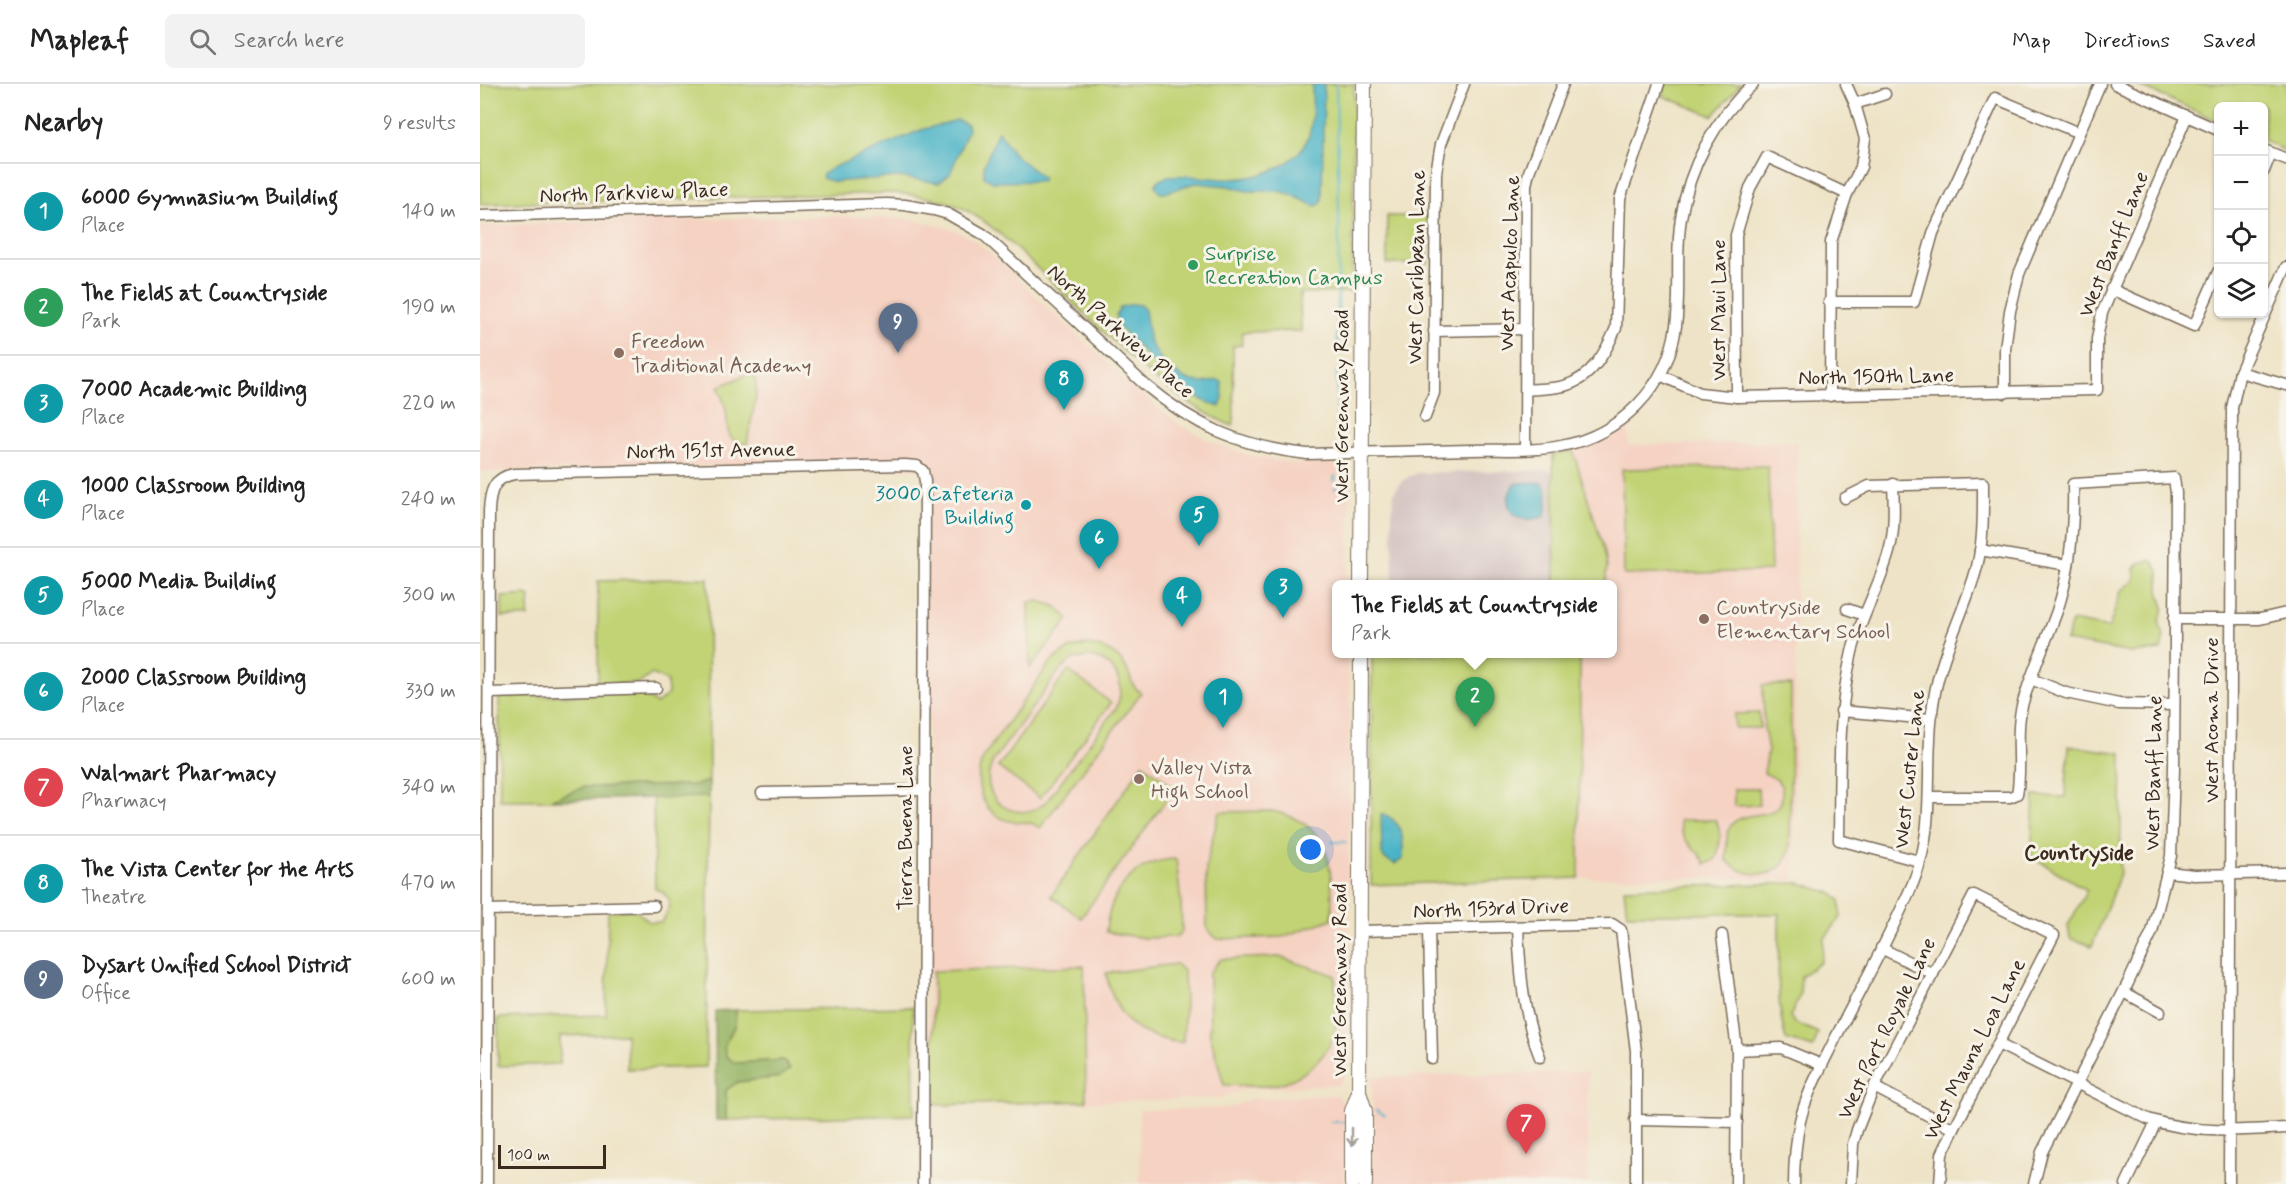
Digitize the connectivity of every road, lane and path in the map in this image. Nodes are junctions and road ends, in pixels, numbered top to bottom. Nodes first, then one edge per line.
1 (1364, 84) edge
2 (1464, 84) edge
3 (1563, 84) edge
4 (1659, 84) edge
5 (1753, 84) edge
6 (1846, 84) edge
7 (2100, 84) edge
8 (2115, 84) edge
9 (1885, 94) dead end
10 (1855, 104) junction
11 (2187, 116) junction
12 (2214, 128) edge
13 (2079, 133) junction
14 (2268, 152) edge
15 (2286, 159) edge
16 (1847, 194) junction
17 (480, 216) edge
18 (2286, 267) edge
19 (2214, 281) edge
20 (2111, 289) junction
21 (1829, 302) junction
22 (1526, 329) junction
23 (1434, 331) junction
24 (2240, 372) junction
25 (1660, 375) junction
26 (2286, 385) edge
27 (1526, 390) junction
28 (2097, 390) joint
29 (2005, 393) junction
30 (1830, 396) junction
31 (1737, 397) junction
32 (1425, 417) dead end
33 (1525, 449) junction
34 (1362, 453) junction
35 (923, 471) joint
36 (1893, 484) junction
37 (1845, 498) dead end
38 (1980, 550) junction
39 (2068, 565) junction
40 (1361, 580) edge
41 (1847, 609) dead end
42 (2286, 613) edge
43 (1864, 615) junction
44 (2174, 619) junction
45 (2231, 619) junction
46 (1361, 658) edge
47 (2031, 680) junction
48 (656, 688) dead end
49 (489, 693) junction
50 (2174, 705) junction
51 (1841, 711) junction
52 (1930, 719) junction
53 (925, 790) junction
54 (762, 793) dead end
55 (1929, 797) junction
56 (1919, 861) junction
57 (2168, 872) junction
58 (2286, 873) edge
59 (2229, 875) junction
60 (654, 906) dead end
61 (488, 910) junction
62 (1518, 927) junction
63 (1429, 929) junction
64 (1361, 931) junction
65 (1722, 935) dead end
66 (2054, 935) joint
67 (1881, 948) junction
68 (1933, 974) junction
69 (2124, 992) junction
70 (2160, 1012) dead end
71 (1998, 1044) junction
72 (1737, 1050) junction
73 (1540, 1057) dead end
74 (1432, 1059) dead end
75 (1822, 1065) junction
76 (2076, 1083) junction
77 (1874, 1087) junction
78 (1359, 1092) junction
79 (1635, 1120) junction
80 (1737, 1122) junction
81 (2156, 1122) junction
82 (1954, 1128) junction
83 (2286, 1128) edge
84 (2229, 1131) junction
85 (487, 1184) edge
86 (923, 1184) edge
87 (1352, 1184) edge
88 (1365, 1184) edge
89 (1636, 1184) edge
90 (1736, 1184) edge
91 (1794, 1184) edge
92 (1851, 1184) edge
93 (1940, 1184) edge
94 (2034, 1184) edge
95 (2126, 1184) edge
96 (2229, 1184) edge

1 - 34 main road, West Greenway Road
2 - 23 street, West Caribbean Lane
3 - 22 street, West Acapulco Lane
4 - 27 street
5 - 25 street, North Parkview Place
6 - 10 street
7 - 13 street
8 - 11 street
9 - 10 street
10 - 16 street
11 - 12 street
11 - 20 street, West Banff Lane
13 - 21 street
13 - 29 street
14 - 15 street
16 - 21 street
16 - 31 street, West Maui Lane
17 - 34 street, North Parkview Place
18 - 24 street, West Acoma Drive
19 - 20 street
20 - 28 street, West Banff Lane
21 - 30 street
22 - 23 street
22 - 27 street, West Acapulco Lane
23 - 32 street, West Caribbean Lane
24 - 26 street
24 - 45 street, West Acoma Drive
25 - 31 street, North 150th Lane
25 - 33 street, North Parkview Place
27 - 33 street, West Acapulco Lane
28 - 29 street, North 150th Lane
29 - 30 street, North 150th Lane
30 - 31 street, North 150th Lane
33 - 34 street, North Parkview Place
34 - 40 main road, West Greenway Road
35 - 49 street, North 151st Avenue
35 - 53 street, Tierra Buena Lane
36 - 37 street
36 - 38 street, West Custer Lane
36 - 43 street
38 - 39 street
38 - 52 street, West Custer Lane
39 - 44 street, West Banff Lane
39 - 47 street
41 - 43 street
42 - 45 street
43 - 51 street
44 - 45 street
44 - 50 street, West Banff Lane
45 - 59 street, West Acoma Drive
46 - 64 main road, West Greenway Road
47 - 50 street
47 - 55 street
48 - 49 street
49 - 61 street
50 - 57 street, West Banff Lane
51 - 52 street
51 - 56 street
52 - 55 street, West Custer Lane
53 - 54 street
53 - 86 street, Tierra Buena Lane
55 - 56 street, West Custer Lane
56 - 67 street, West Custer Lane
57 - 59 street
57 - 69 street, West Banff Lane
58 - 59 street
59 - 84 street, West Acoma Drive
60 - 61 street
61 - 85 street
62 - 63 street, North 153rd Drive
62 - 73 street
62 - 79 street, North 153rd Drive
63 - 64 street, North 153rd Drive
63 - 74 street
64 - 78 main road, West Greenway Road
65 - 72 street
66 - 68 street, West Port Royale Lane
66 - 71 street, West Mauna Loa Lane
67 - 68 street
67 - 75 street, West Custer Lane
68 - 77 street, West Port Royale Lane
69 - 70 street
69 - 76 street, West Banff Lane
71 - 76 street
71 - 82 street, West Mauna Loa Lane
72 - 75 street
72 - 80 street
75 - 91 street, West Custer Lane
76 - 81 street
76 - 94 street, West Banff Lane
77 - 82 street
77 - 92 street, West Port Royale Lane
78 -> 87 main road, West Greenway Road
78 - 88 main road, West Greenway Road
79 - 80 street
79 - 89 street
80 - 90 street
81 - 84 street
81 - 95 street
82 - 93 street, West Mauna Loa Lane
83 - 84 street
84 - 96 street, West Acoma Drive

